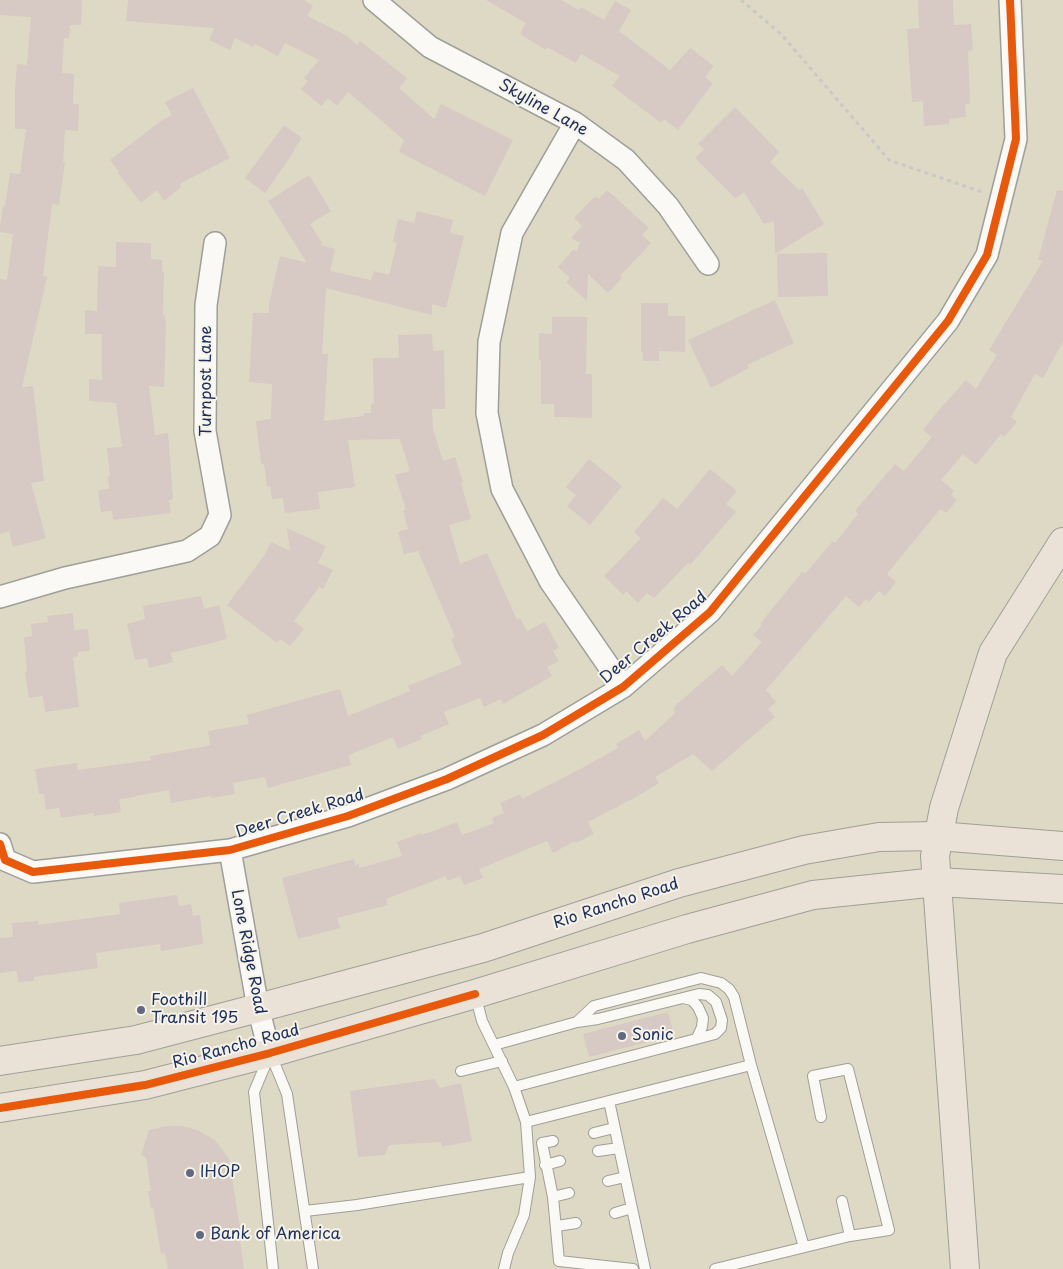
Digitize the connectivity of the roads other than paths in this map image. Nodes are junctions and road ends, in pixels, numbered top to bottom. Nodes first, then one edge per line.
1 (374, 0) edge
2 (1010, 0) edge
3 (575, 123) junction
4 (215, 243) dead end
5 (708, 264) dead end
6 (1063, 542) edge
7 (0, 597) edge
8 (623, 686) junction
9 (938, 836) junction
10 (0, 844) edge
11 (1063, 846) edge
12 (230, 850) junction
13 (937, 882) junction
14 (1063, 889) edge
15 (475, 994) junction
16 (683, 998) junction
17 (258, 1008) junction
18 (577, 1022) junction
19 (697, 1038) junction
20 (494, 1045) junction
21 (270, 1053) junction
22 (0, 1061) edge
23 (502, 1061) junction
24 (751, 1065) junction
25 (461, 1071) dead end
26 (514, 1088) junction
27 (609, 1101) junction
28 (0, 1108) edge
29 (821, 1117) dead end
30 (526, 1122) junction
31 (614, 1128) junction
32 (594, 1133) dead end
33 (553, 1141) dead end
34 (619, 1148) junction
35 (598, 1151) dead end
36 (560, 1161) dead end
37 (545, 1165) junction
38 (625, 1176) junction
39 (530, 1178) junction
40 (608, 1182) dead end
41 (569, 1193) dead end
42 (553, 1197) junction
43 (842, 1201) dead end
44 (632, 1208) junction
45 (305, 1211) junction
46 (615, 1213) dead end
47 (576, 1223) dead end
48 (557, 1226) junction
49 (850, 1236) junction
50 (804, 1247) junction
51 (273, 1269) edge
52 (313, 1269) edge
53 (504, 1269) edge
54 (633, 1269) edge
55 (644, 1269) edge
56 (715, 1269) edge
57 (965, 1269) edge

1 - 3 street, Skyline Lane
2 - 8 street, Deer Creek Road
3 - 5 street, Skyline Lane
3 - 8 street
4 - 7 street, Turnpost Lane
6 - 9 main road
8 - 12 street, Deer Creek Road
9 - 11 main road, Rio Rancho Road
9 - 13 main road
9 - 17 main road, Rio Rancho Road
10 - 12 street, Deer Creek Road
12 - 17 street, Lone Ridge Road
13 - 14 main road, Rio Rancho Road
13 - 15 main road, Rio Rancho Road
13 - 57 main road
15 - 20 lane
15 - 21 main road, Rio Rancho Road
16 - 18 lane
16 - 19 lane
16 - 19 lane
17 - 21 street, Lone Ridge Road
17 - 22 main road, Rio Rancho Road
18 - 20 lane
18 - 24 lane
19 - 26 lane
20 - 23 lane
21 - 28 main road, Rio Rancho Road
21 - 45 lane
21 - 51 lane
23 - 25 lane
23 - 26 lane
24 - 27 lane
24 - 50 lane
26 - 30 lane
27 - 30 lane
27 - 31 lane
29 - 49 lane
30 - 39 lane
31 - 32 lane
31 - 34 lane
33 - 37 lane
34 - 35 lane
34 - 38 lane
36 - 37 lane
37 - 42 lane
38 - 40 lane
38 - 44 lane
39 - 45 lane
39 - 53 lane
41 - 42 lane
42 - 48 lane
43 - 49 lane
44 - 46 lane
44 - 55 lane
45 - 52 lane
47 - 48 lane
48 - 54 lane
49 - 50 lane
50 - 56 lane

